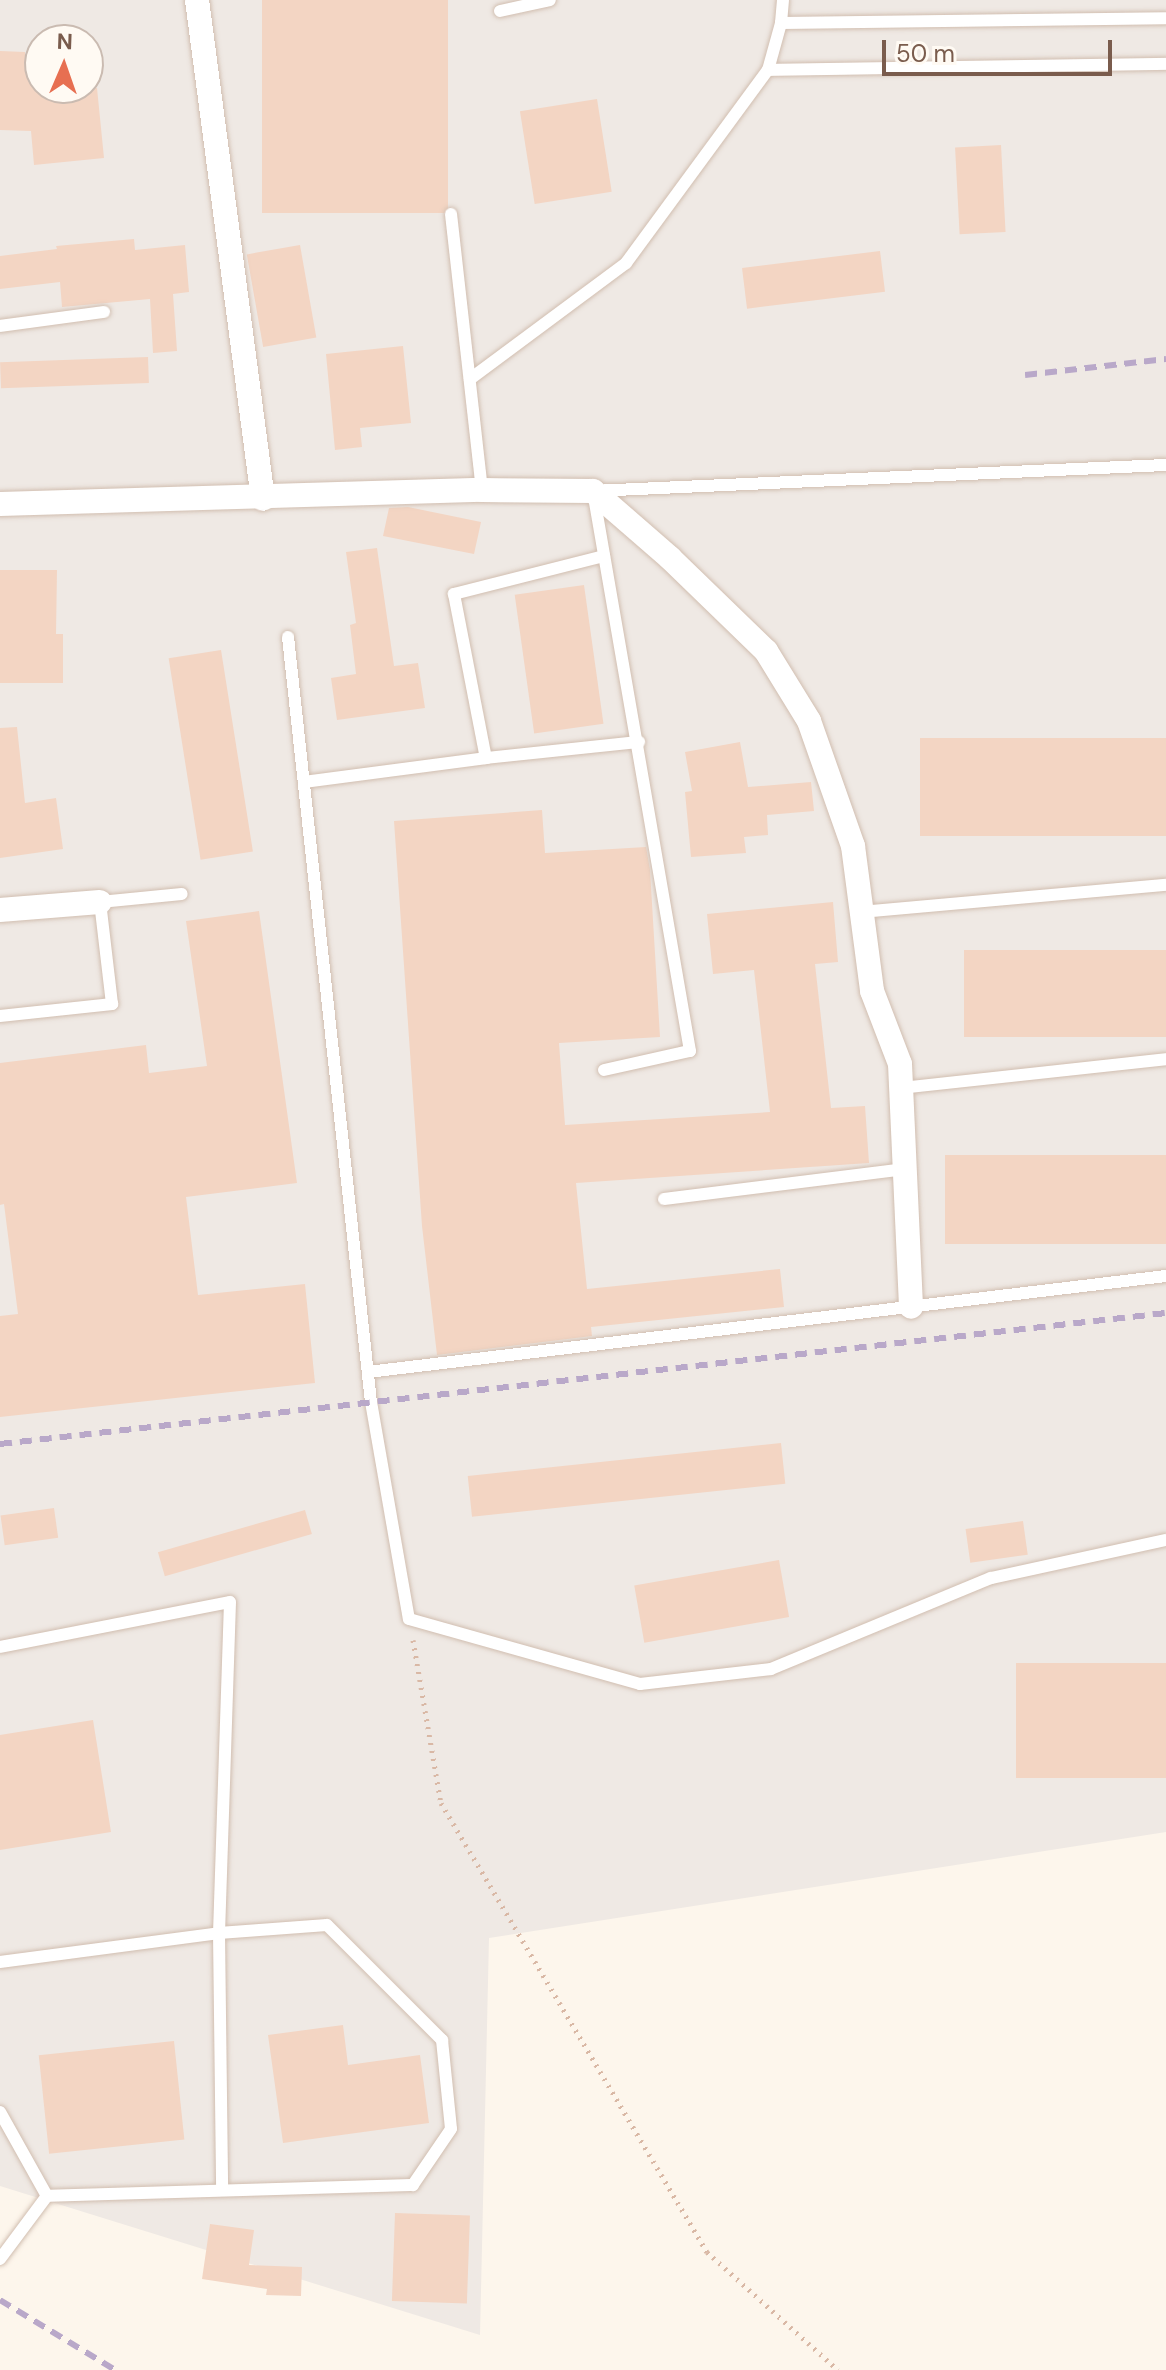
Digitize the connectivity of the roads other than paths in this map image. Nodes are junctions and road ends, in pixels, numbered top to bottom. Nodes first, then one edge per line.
1 (197, 0) edge
2 (550, 0) edge
3 (783, 0) edge
4 (500, 11) dead end
5 (1166, 18) edge
6 (781, 23) junction
7 (1166, 64) edge
8 (768, 70) junction
9 (451, 214) dead end
10 (104, 312) dead end
11 (0, 326) edge
12 (470, 379) junction
13 (1166, 465) edge
14 (482, 490) junction
15 (593, 491) junction
16 (263, 499) junction
17 (0, 504) edge
18 (604, 556) junction
19 (288, 637) dead end
20 (639, 742) junction
21 (486, 758) junction
22 (304, 782) junction
23 (1166, 885) edge
24 (182, 894) dead end
25 (100, 902) junction
26 (0, 910) edge
27 (861, 912) junction
28 (0, 1016) edge
29 (1166, 1059) edge
30 (604, 1070) dead end
31 (901, 1088) junction
32 (905, 1169) junction
33 (664, 1199) dead end
34 (1166, 1276) edge
35 (911, 1307) junction
36 (368, 1372) junction
37 (1166, 1540) edge
38 (0, 1647) edge
39 (219, 1933) junction
40 (0, 1962) edge
41 (0, 2112) edge
42 (222, 2190) junction
43 (47, 2196) junction
44 (0, 2259) edge

1 - 16 street
2 - 4 lane
3 - 6 lane
5 - 6 lane
6 - 8 lane
7 - 8 lane
8 - 12 lane
9 - 12 lane
10 - 11 lane
12 - 14 lane
13 - 15 lane
14 - 15 street
14 - 16 street
15 - 18 lane
15 - 27 street
16 - 17 street
18 - 20 lane
18 - 21 lane
19 - 22 lane
20 - 21 lane
20 - 30 lane
21 - 22 lane
22 - 36 lane
23 - 27 lane
24 - 25 lane
25 - 26 street
25 - 28 lane
27 - 31 street
29 - 31 lane
31 - 32 street
32 - 33 lane
32 - 35 street
34 - 35 lane
35 - 36 lane
36 - 37 lane
38 - 39 lane
39 - 40 lane
39 - 42 lane
39 - 42 lane
41 - 43 lane
42 - 43 lane
43 - 44 lane

